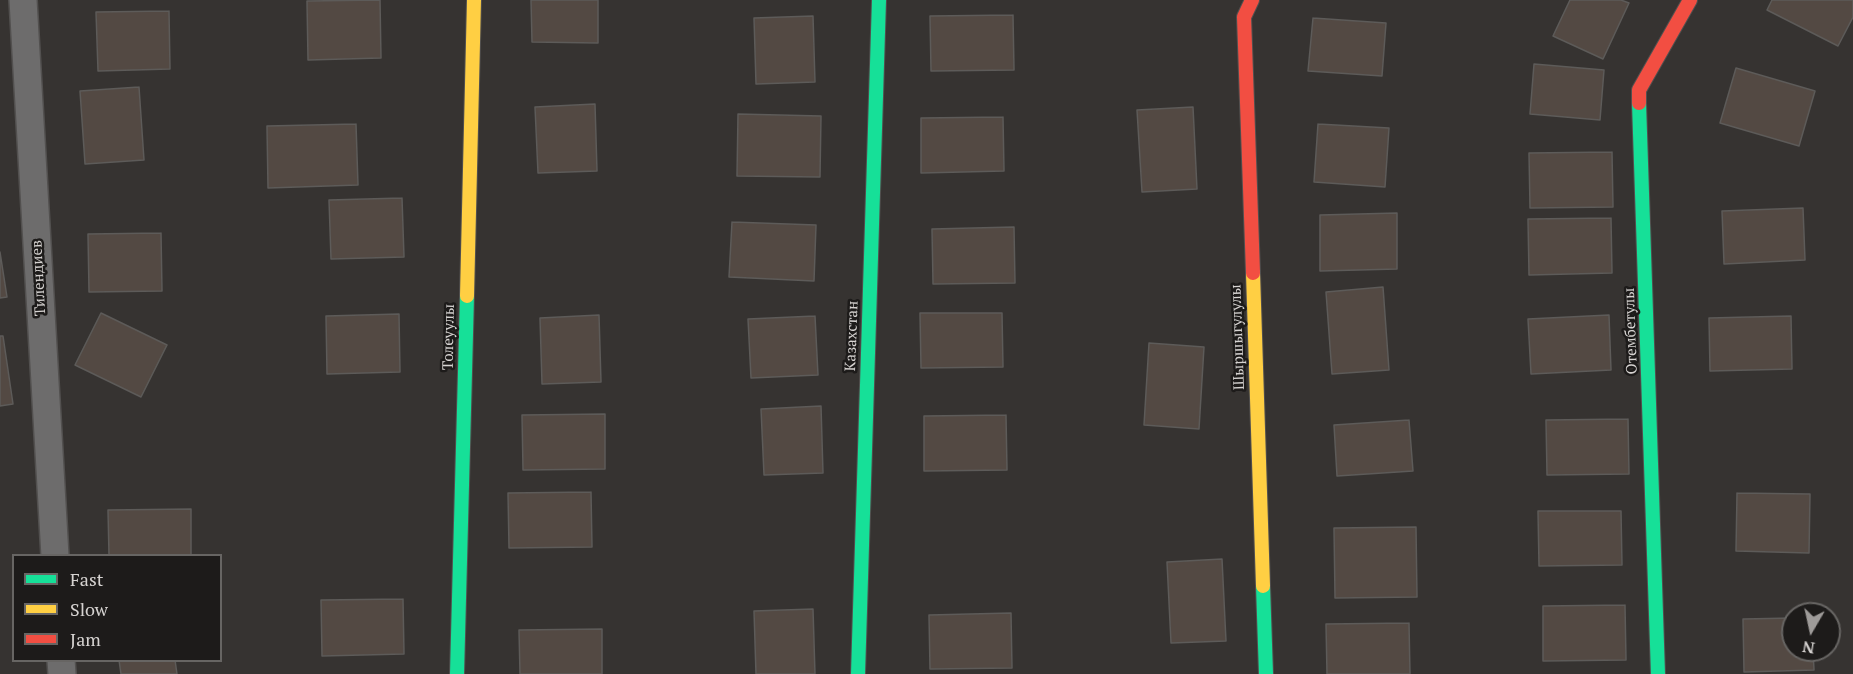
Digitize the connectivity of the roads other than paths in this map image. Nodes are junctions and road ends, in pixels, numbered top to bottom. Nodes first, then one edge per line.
1 (23, 0) edge
2 (474, 0) edge
3 (879, 0) edge
4 (1252, 0) edge
5 (1690, 0) edge
6 (55, 554) edge
7 (457, 674) edge
8 (858, 674) edge
9 (1266, 674) edge
10 (1658, 674) edge

1 - 6 street, Тилендиев
2 - 7 street, Толеуулы
3 - 8 street, Казахстан
4 - 9 street, Шыршыгулулы
5 - 10 street, Отембетулы

